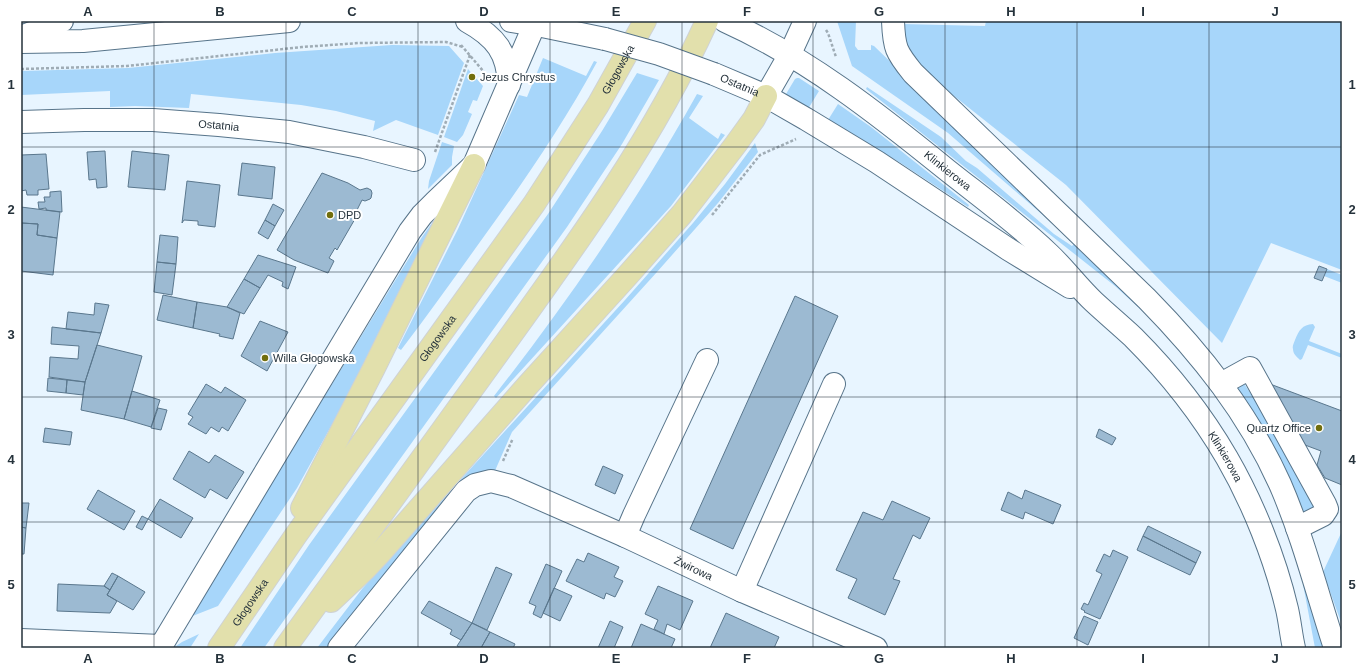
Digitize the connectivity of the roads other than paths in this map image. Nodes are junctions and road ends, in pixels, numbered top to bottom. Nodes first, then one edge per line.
1 (62, 21) edge
2 (289, 21) edge
3 (511, 21) edge
4 (645, 21) edge
5 (707, 21) edge
6 (805, 21) edge
7 (893, 21) edge
8 (471, 23) edge
9 (535, 23) edge
10 (731, 24) edge
11 (21, 37) edge
12 (21, 42) edge
13 (789, 56) junction
14 (509, 85) junction
15 (766, 96) junction
16 (21, 122) edge
17 (423, 159) road end
18 (474, 165) junction
19 (1093, 301) junction
20 (707, 360) dead end
21 (834, 384) dead end
22 (1221, 384) junction
23 (1298, 528) junction
24 (625, 536) junction
25 (275, 566) junction
26 (742, 591) junction
27 (21, 640) edge
28 (288, 645) edge
29 (160, 647) edge
30 (219, 648) edge
31 (339, 648) edge
32 (876, 648) edge
33 (1294, 648) edge
34 (1335, 648) edge

1 - 11 street
2 - 12 street
3 - 9 street
4 - 25 main road, Głogowska
5 - 28 main road
6 - 13 street
7 - 22 street
8 - 14 street
9 - 14 street
9 - 15 street, Ostatnia, bridge
10 - 13 street
13 - 15 street
13 - 19 street, Klinkierowa
14 - 18 street
15 - 19 street, Klinkierowa
15 - 28 main road
16 - 17 street, Ostatnia
18 - 25 main road
18 - 29 street
19 - 33 street, Klinkierowa
20 - 24 street
21 - 26 street
22 - 23 street
22 - 23 street
23 - 34 street
24 - 26 street, Żwirowa
24 - 31 street, Żwirowa
25 - 30 main road, Głogowska
26 - 32 street, Żwirowa
27 - 29 street

